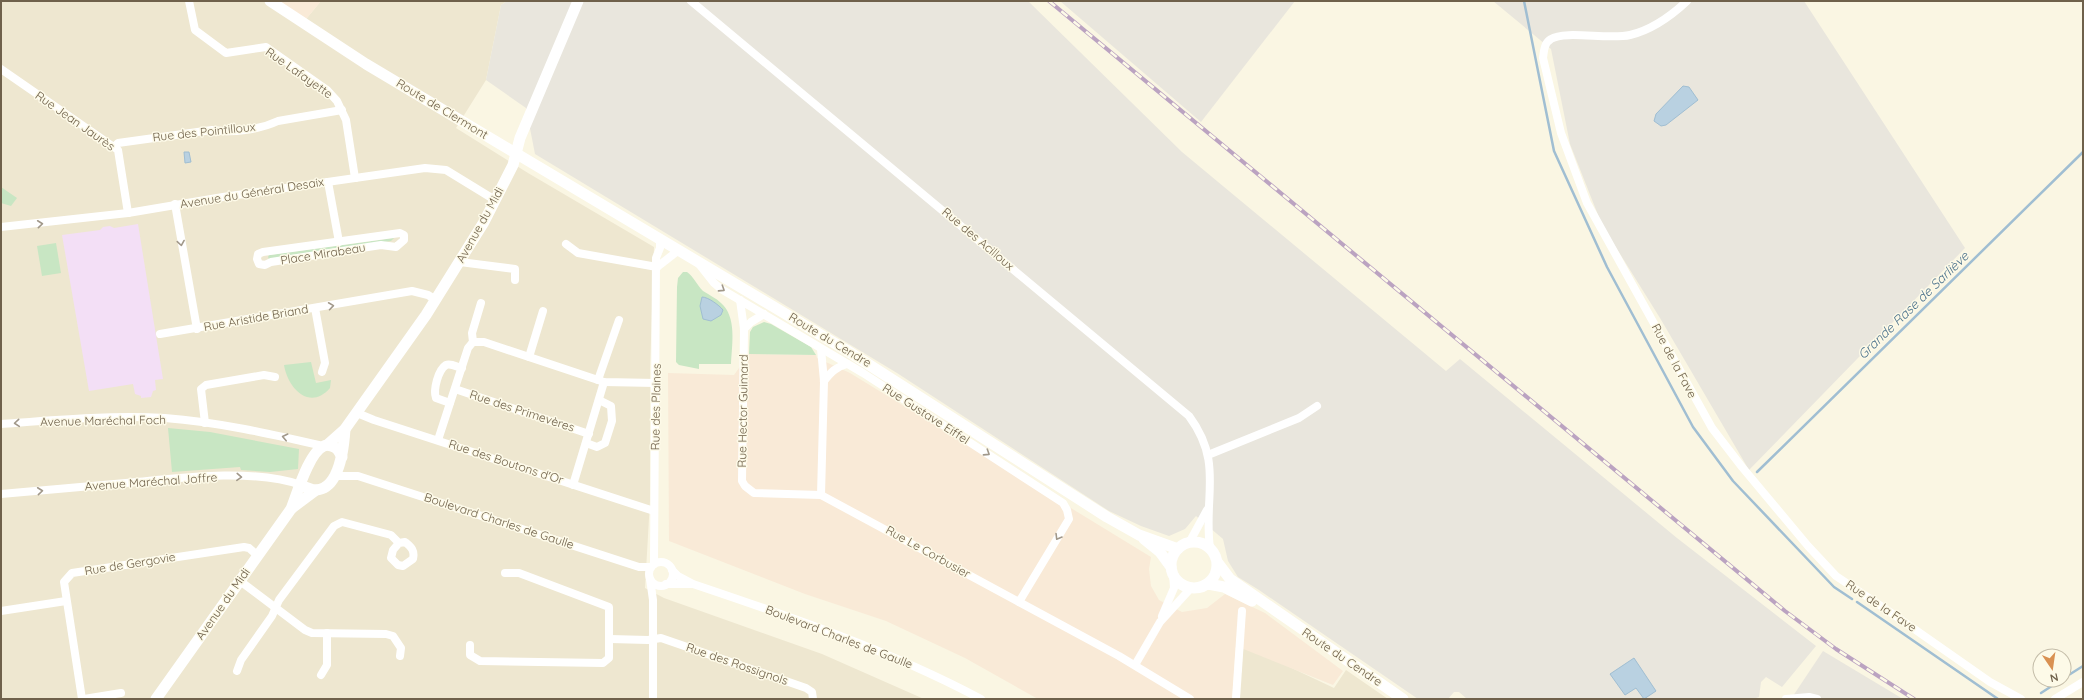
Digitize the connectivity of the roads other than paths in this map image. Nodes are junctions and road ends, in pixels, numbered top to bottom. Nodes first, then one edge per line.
1 (189, 1) edge
2 (270, 1) edge
3 (279, 1) edge
4 (578, 1) edge
5 (691, 1) edge
6 (1684, 4) edge
7 (366, 64) junction
8 (1, 69) edge
9 (342, 110) junction
10 (114, 147) junction
11 (516, 154) junction
12 (355, 178) junction
13 (328, 182) junction
14 (495, 200) junction
15 (175, 204) junction
16 (128, 213) junction
17 (1, 227) edge
18 (660, 238) junction
19 (339, 242) junction
20 (566, 244) dead end
21 (679, 250) junction
22 (697, 260) junction
23 (460, 262) junction
24 (657, 267) junction
25 (514, 280) dead end
26 (436, 300) junction
27 (740, 300) junction
28 (481, 303) dead end
29 (315, 308) junction
30 (543, 311) dead end
31 (764, 314) junction
32 (619, 320) dead end
33 (196, 329) junction
34 (744, 329) junction
35 (160, 334) dead end
36 (473, 342) junction
37 (821, 349) junction
38 (529, 357) junction
39 (847, 364) junction
40 (462, 368) junction
41 (322, 372) dead end
42 (275, 377) dead end
43 (601, 381) junction
44 (824, 381) junction
45 (656, 383) junction
46 (455, 389) junction
47 (599, 400) junction
48 (450, 403) junction
49 (1317, 406) dead end
50 (357, 413) junction
51 (205, 423) junction
52 (1, 424) edge
53 (346, 429) junction
54 (589, 434) junction
55 (438, 440) junction
56 (586, 443) junction
57 (325, 446) junction
58 (1208, 455) junction
59 (341, 461) junction
60 (334, 476) junction
61 (358, 476) junction
62 (301, 485) junction
63 (574, 485) junction
64 (316, 490) junction
65 (1, 494) edge
66 (821, 495) junction
67 (1209, 508) junction
68 (291, 509) junction
69 (654, 511) junction
70 (1139, 534) junction
71 (399, 543) dead end
72 (1189, 543) junction
73 (655, 546) junction
74 (1210, 548) junction
75 (1178, 549) junction
76 (257, 555) junction
77 (1218, 563) junction
78 (669, 567) junction
79 (1172, 570) junction
80 (651, 571) junction
81 (505, 573) dead end
82 (240, 581) junction
83 (693, 584) junction
84 (1208, 584) junction
85 (665, 585) junction
86 (1191, 588) junction
87 (653, 600) junction
88 (66, 601) junction
89 (1019, 602) junction
90 (276, 609) junction
91 (1, 611) edge
92 (1242, 611) dead end
93 (1280, 615) junction
94 (1160, 622) junction
95 (327, 633) junction
96 (610, 639) junction
97 (654, 639) junction
98 (470, 645) dead end
99 (400, 656) dead end
100 (1135, 665) junction
101 (237, 671) dead end
102 (321, 675) dead end
103 (2083, 682) edge
104 (121, 693) dead end
105 (83, 699) edge
106 (156, 699) edge
107 (653, 699) edge
108 (813, 699) edge
109 (981, 699) edge
110 (1190, 699) edge
111 (1236, 699) edge
112 (1403, 699) edge
113 (1786, 699) edge
114 (1817, 699) edge
115 (2021, 699) edge
116 (2055, 699) edge

1 - 9 street, Rue Lafayette
2 - 7 main road, Route de Clermont
3 - 7 main road, Route de Clermont
4 - 11 main road, Avenue du Midi
5 - 58 street, Rue des Acilloux
6 - 115 street, Rue de la Fave
7 - 11 main road, Route de Clermont
8 - 10 street, Rue Jean Jaurès
9 - 10 street, Rue des Pointilloux
9 - 12 street, Rue Lafayette
10 - 16 street, Rue Jean Jaurès
11 - 14 main road, Avenue du Midi
11 - 18 main road, Route du Cendre
12 - 13 street, Avenue du Général Desaix
12 - 14 street, Avenue du Général Desaix
13 - 15 street, Avenue du Général Desaix
13 - 19 street, Place Mirabeau
14 - 23 main road, Avenue du Midi
15 - 16 street, Avenue du Général Desaix
15 -> 33 street, Rue Aristide Briand
17 -> 16 street, Avenue du Général Desaix
18 - 21 main road, Route du Cendre
18 - 24 street, Rue des Plaines
19 - 19 street, Place Mirabeau
20 - 24 street
21 - 22 main road, Route du Cendre
21 - 24 street
22 -> 27 street, Rue Gustave Eiffel
22 - 70 main road, Route du Cendre
23 - 25 street
23 - 26 main road, Avenue du Midi
24 - 45 street, Rue des Plaines
29 -> 26 street, Rue Aristide Briand
26 - 50 main road, Avenue du Midi
27 - 31 street, Rue Gustave Eiffel
27 - 34 street, Rue Hector Guimard
28 - 36 street
29 - 33 street, Rue Aristide Briand
29 - 41 street, Rue Aristide Briand
30 - 38 street
31 - 34 street
31 - 37 street, Rue Gustave Eiffel
32 - 43 street
33 - 35 street, Rue Aristide Briand
34 - 66 street, Rue Hector Guimard
36 - 38 street
36 - 40 street
37 - 39 street, Rue Gustave Eiffel
37 - 44 street
38 - 43 street
39 - 44 street
39 -> 89 street, Rue Gustave Eiffel
40 - 46 street
40 - 48 street
42 - 51 street
43 - 45 street
43 - 47 street
44 - 66 street
45 - 69 street, Rue des Plaines
46 - 48 street
46 - 54 street, Rue des Primevères
47 - 54 street
47 - 56 street
48 - 55 street
49 - 58 street
50 - 53 main road, Avenue du Midi
50 - 55 street, Rue des Boutons d'Or
51 -> 52 street, Avenue Maréchal Foch
57 -> 51 street, Avenue Maréchal Foch
53 - 57 main road, Avenue du Midi
53 - 59 main road, Avenue du Midi
54 - 56 street
55 - 63 street, Rue des Boutons d'Or
56 - 63 street
57 - 59 main road
57 - 62 main road, Avenue du Midi
58 - 67 street, Rue des Acilloux
59 - 60 main road
59 - 61 street, Boulevard Charles de Gaulle
60 - 61 street, Boulevard Charles de Gaulle
60 - 64 main road, Avenue du Midi
61 - 80 street, Boulevard Charles de Gaulle
62 - 64 main road
65 -> 62 street, Avenue Maréchal Joffre
62 - 68 main road, Avenue du Midi
63 - 69 street, Rue des Boutons d'Or
64 - 68 main road, Avenue du Midi
66 - 89 street, Rue Le Corbusier
67 - 72 street, Rue des Acilloux
67 - 74 street, Rue des Acilloux
68 - 76 main road, Avenue du Midi
69 - 73 street, Rue des Plaines
70 - 75 main road, Route du Cendre
70 - 79 main road, Route du Cendre
71 - 90 street
72 - 74 main road
72 - 75 main road
73 - 78 street
73 - 80 street, Rue des Plaines
74 - 77 main road
75 - 79 main road
76 - 82 main road, Avenue du Midi
76 - 88 street, Rue de Gergovie
77 - 84 main road
77 - 93 main road, Route du Cendre
78 - 80 street
78 - 83 street, Boulevard Charles de Gaulle
78 - 85 street
79 - 86 main road
79 - 94 street
80 - 85 street
80 - 87 street, Rue des Plaines
81 - 96 street
82 - 90 street
82 - 106 main road, Avenue du Midi
83 - 85 street, Boulevard Charles de Gaulle
83 - 109 street, Boulevard Charles de Gaulle
84 - 86 main road
84 - 93 main road, Route du Cendre
85 - 87 street
86 - 94 street
87 - 97 street, Rue des Plaines
88 - 91 street
88 - 105 street, Rue de Gergovie
89 - 100 street, Rue Le Corbusier
90 - 95 street
90 - 101 street
92 - 111 street
93 - 112 main road, Route du Cendre
94 - 100 street
95 - 99 street
95 - 102 street
96 - 97 street, Rue des Rossignols
96 - 98 street
97 - 107 street, Rue des Plaines
97 - 108 street, Rue des Rossignols
100 - 110 street, Rue Le Corbusier
103 - 116 street
104 - 105 street
113 - 114 street

